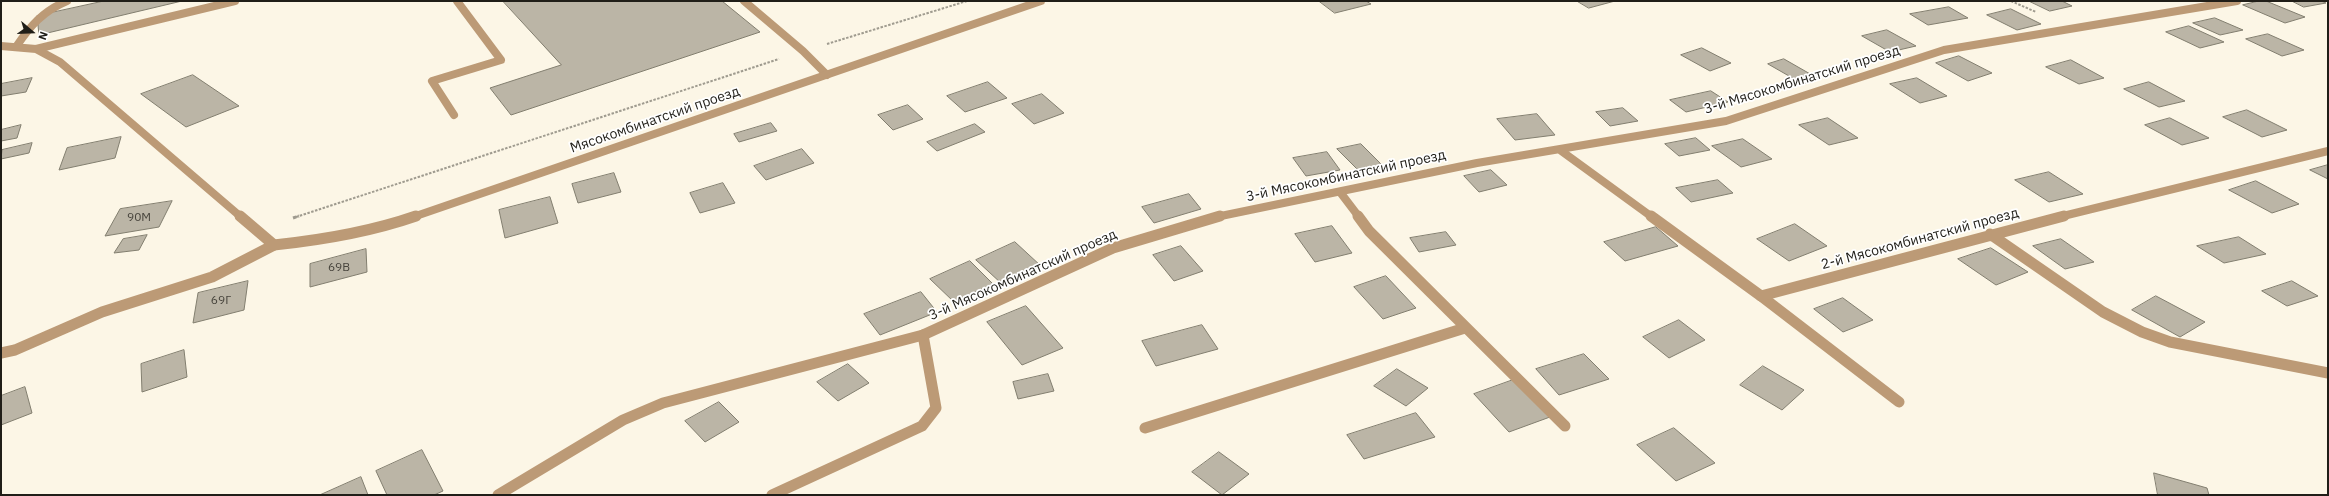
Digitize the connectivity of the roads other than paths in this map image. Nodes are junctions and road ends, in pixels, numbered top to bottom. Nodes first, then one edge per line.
1 (67, 1) edge
2 (235, 1) edge
3 (457, 1) edge
4 (744, 1) edge
5 (1040, 1) edge
6 (2237, 1) edge
7 (1, 46) edge
8 (16, 48) junction
9 (36, 49) junction
10 (827, 75) junction
11 (454, 115) dead end
12 (1560, 150) junction
13 (2328, 151) edge
14 (1340, 192) junction
15 (1990, 234) junction
16 (274, 245) junction
17 (1761, 296) junction
18 (1464, 328) junction
19 (922, 335) junction
20 (1, 353) edge
21 (2328, 373) edge
22 (1899, 402) dead end
23 (1565, 426) dead end
24 (1145, 428) dead end
25 (498, 495) edge
26 (772, 495) edge

1 - 8 street
2 - 9 street
3 - 11 street
4 - 10 street
5 - 10 street, Мясокомбинатский проезд
6 - 12 street, 3-й Мясокомбинатский проезд
7 - 8 street
8 - 9 street
9 - 16 street
10 - 16 street, Мясокомбинатский проезд
12 - 14 street, 3-й Мясокомбинатский проезд
12 - 17 street
13 - 15 street, 2-й Мясокомбинатский проезд
14 - 18 street
14 - 19 street, 3-й Мясокомбинатский проезд
15 - 17 street, 2-й Мясокомбинатский проезд
15 - 21 street
16 - 20 street
17 - 22 street
18 - 23 street
18 - 24 street
19 - 25 street, 3-й Мясокомбинатский проезд
19 - 26 street

